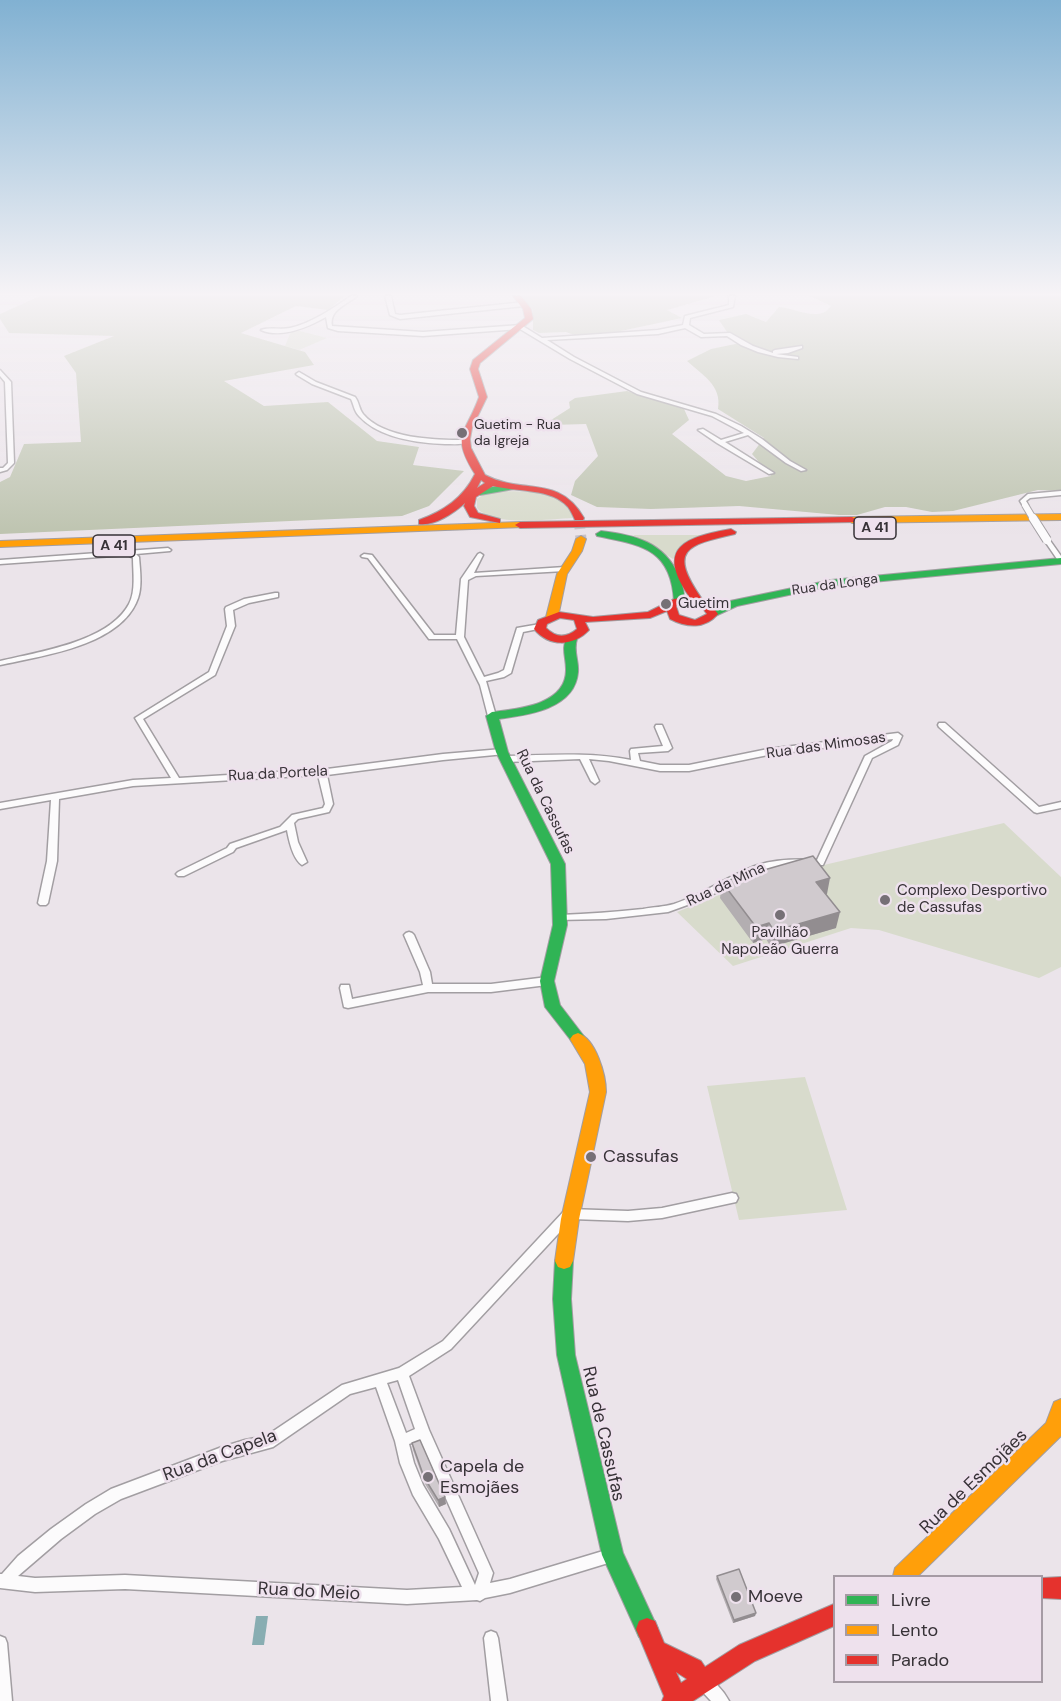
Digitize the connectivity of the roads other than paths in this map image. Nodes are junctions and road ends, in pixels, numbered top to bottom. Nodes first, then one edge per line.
1 (3, 375) edge
2 (301, 375) edge
3 (476, 375) edge
4 (606, 375) edge
5 (701, 430) dead end
6 (749, 434) junction
7 (465, 442) junction
8 (719, 442) junction
9 (471, 458) junction
10 (0, 470) edge
11 (803, 470) dead end
12 (771, 473) dead end
13 (479, 475) junction
14 (493, 482) junction
15 (511, 487) junction
16 (472, 492) junction
17 (1061, 493) edge
18 (1061, 516) edge
19 (579, 518) tunnel mouth
20 (1061, 524) edge
21 (528, 525) junction
22 (374, 529) junction
23 (749, 531) junction
24 (584, 536) junction
25 (0, 544) edge
26 (168, 550) dead end
27 (0, 551) edge
28 (131, 554) junction
29 (480, 555) dead end
30 (364, 556) dead end
31 (0, 561) edge
32 (1061, 561) edge
33 (565, 569) junction
34 (468, 576) junction
35 (275, 595) dead end
36 (558, 596) junction
37 (706, 606) junction
38 (674, 609) junction
39 (552, 617) junction
40 (577, 622) junction
41 (540, 626) junction
42 (460, 637) junction
43 (569, 644) junction
44 (0, 663) edge
45 (481, 680) junction
46 (492, 716) junction
47 (942, 725) dead end
48 (659, 727) dead end
49 (504, 756) junction
50 (583, 756) junction
51 (636, 764) junction
52 (322, 772) junction
53 (176, 779) junction
54 (595, 781) dead end
55 (55, 798) junction
56 (1061, 805) edge
57 (0, 806) edge
58 (290, 823) junction
59 (302, 862) dead end
60 (820, 863) joint
61 (181, 874) dead end
62 (43, 903) dead end
63 (560, 918) junction
64 (409, 935) dead end
65 (547, 981) junction
66 (345, 988) dead end
67 (428, 988) junction
68 (732, 1198) dead end
69 (569, 1214) junction
70 (402, 1373) junction
71 (380, 1381) junction
72 (1061, 1408) edge
73 (423, 1432) junction
74 (402, 1441) junction
75 (613, 1555) junction
76 (904, 1575) edge
77 (2, 1581) edge
78 (1043, 1588) edge
79 (1061, 1588) edge
80 (476, 1594) junction
81 (833, 1615) edge
82 (491, 1638) dead end
83 (0, 1643) edge
84 (658, 1652) junction
85 (703, 1682) junction
86 (675, 1700) edge
87 (4, 1701) edge
88 (499, 1701) edge
89 (721, 1701) edge

1 - 10 street
2 - 7 street
3 - 7 main road
4 - 6 street
5 - 8 street
6 - 8 street
6 - 11 street
7 - 9 main road
8 - 12 street
9 - 13 main road
9 - 14 main road
13 - 14 main road
13 - 16 main road
14 - 15 main road
14 - 16 main road
15 - 16 main road
15 - 19 main road
16 - 21 main road
16 - 22 main road
17 - 32 street, bridge
18 - 21 main road, A 41
20 - 23 main road, A 41
21 - 22 main road, A 41
22 - 25 main road, A 41
23 - 24 main road, A 41
23 - 37 main road
24 - 27 main road, A 41
24 - 33 main road
24 - 38 main road
26 - 28 street
28 - 31 street
28 - 44 street
29 - 34 street
30 - 42 street
32 - 37 main road, Rua da Longa
33 - 34 street
33 - 36 main road
34 - 42 street
35 - 53 street
36 - 39 main road
36 - 40 main road
37 - 38 main road, Rua da Longa
37 - 38 main road, Rua da Longa
38 - 40 main road, Rua da Longa
39 - 40 main road, Rua da Longa
39 - 41 main road
40 - 43 main road
41 - 43 main road
41 - 45 street
42 - 45 street, Rua da Cassufas
43 - 46 main road
45 - 46 street, Rua da Cassufas
46 - 49 main road, Rua da Cassufas
47 - 56 street
48 - 51 street
49 - 50 street, Rua das Mimosas
49 - 52 street, Rua da Portela
49 - 63 main road, Rua da Cassufas
50 - 51 street, Rua das Mimosas
50 - 54 street
51 - 60 street, Rua das Mimosas
52 - 53 street, Rua da Portela
52 - 58 street
53 - 55 street, Rua da Portela
55 - 57 street, Rua da Portela
55 - 62 street
58 - 59 street
58 - 61 street
60 - 63 street, Rua da Mina
63 - 65 main road, Rua da Cassufas
64 - 67 street
65 - 67 street
65 - 69 main road, Rua da Cassufas
66 - 67 street
68 - 69 street
69 - 70 street, Rua da Capela
69 - 75 main road, Rua de Cassufas
70 - 71 street, Rua da Capela
70 - 73 street
71 - 74 street
71 - 77 street, Rua da Capela
72 - 76 main road, Rua de Esmojães
73 - 74 street
73 - 80 street
74 - 80 street
75 - 80 street, Rua do Meio
75 - 84 main road, Rua de Cassufas
77 - 80 street, Rua do Meio
78 - 79 main road
81 - 85 main road
82 - 88 street
83 - 87 street
84 - 85 main road
84 - 86 main road, Rua de Cassufas
85 - 86 main road
85 - 89 street

